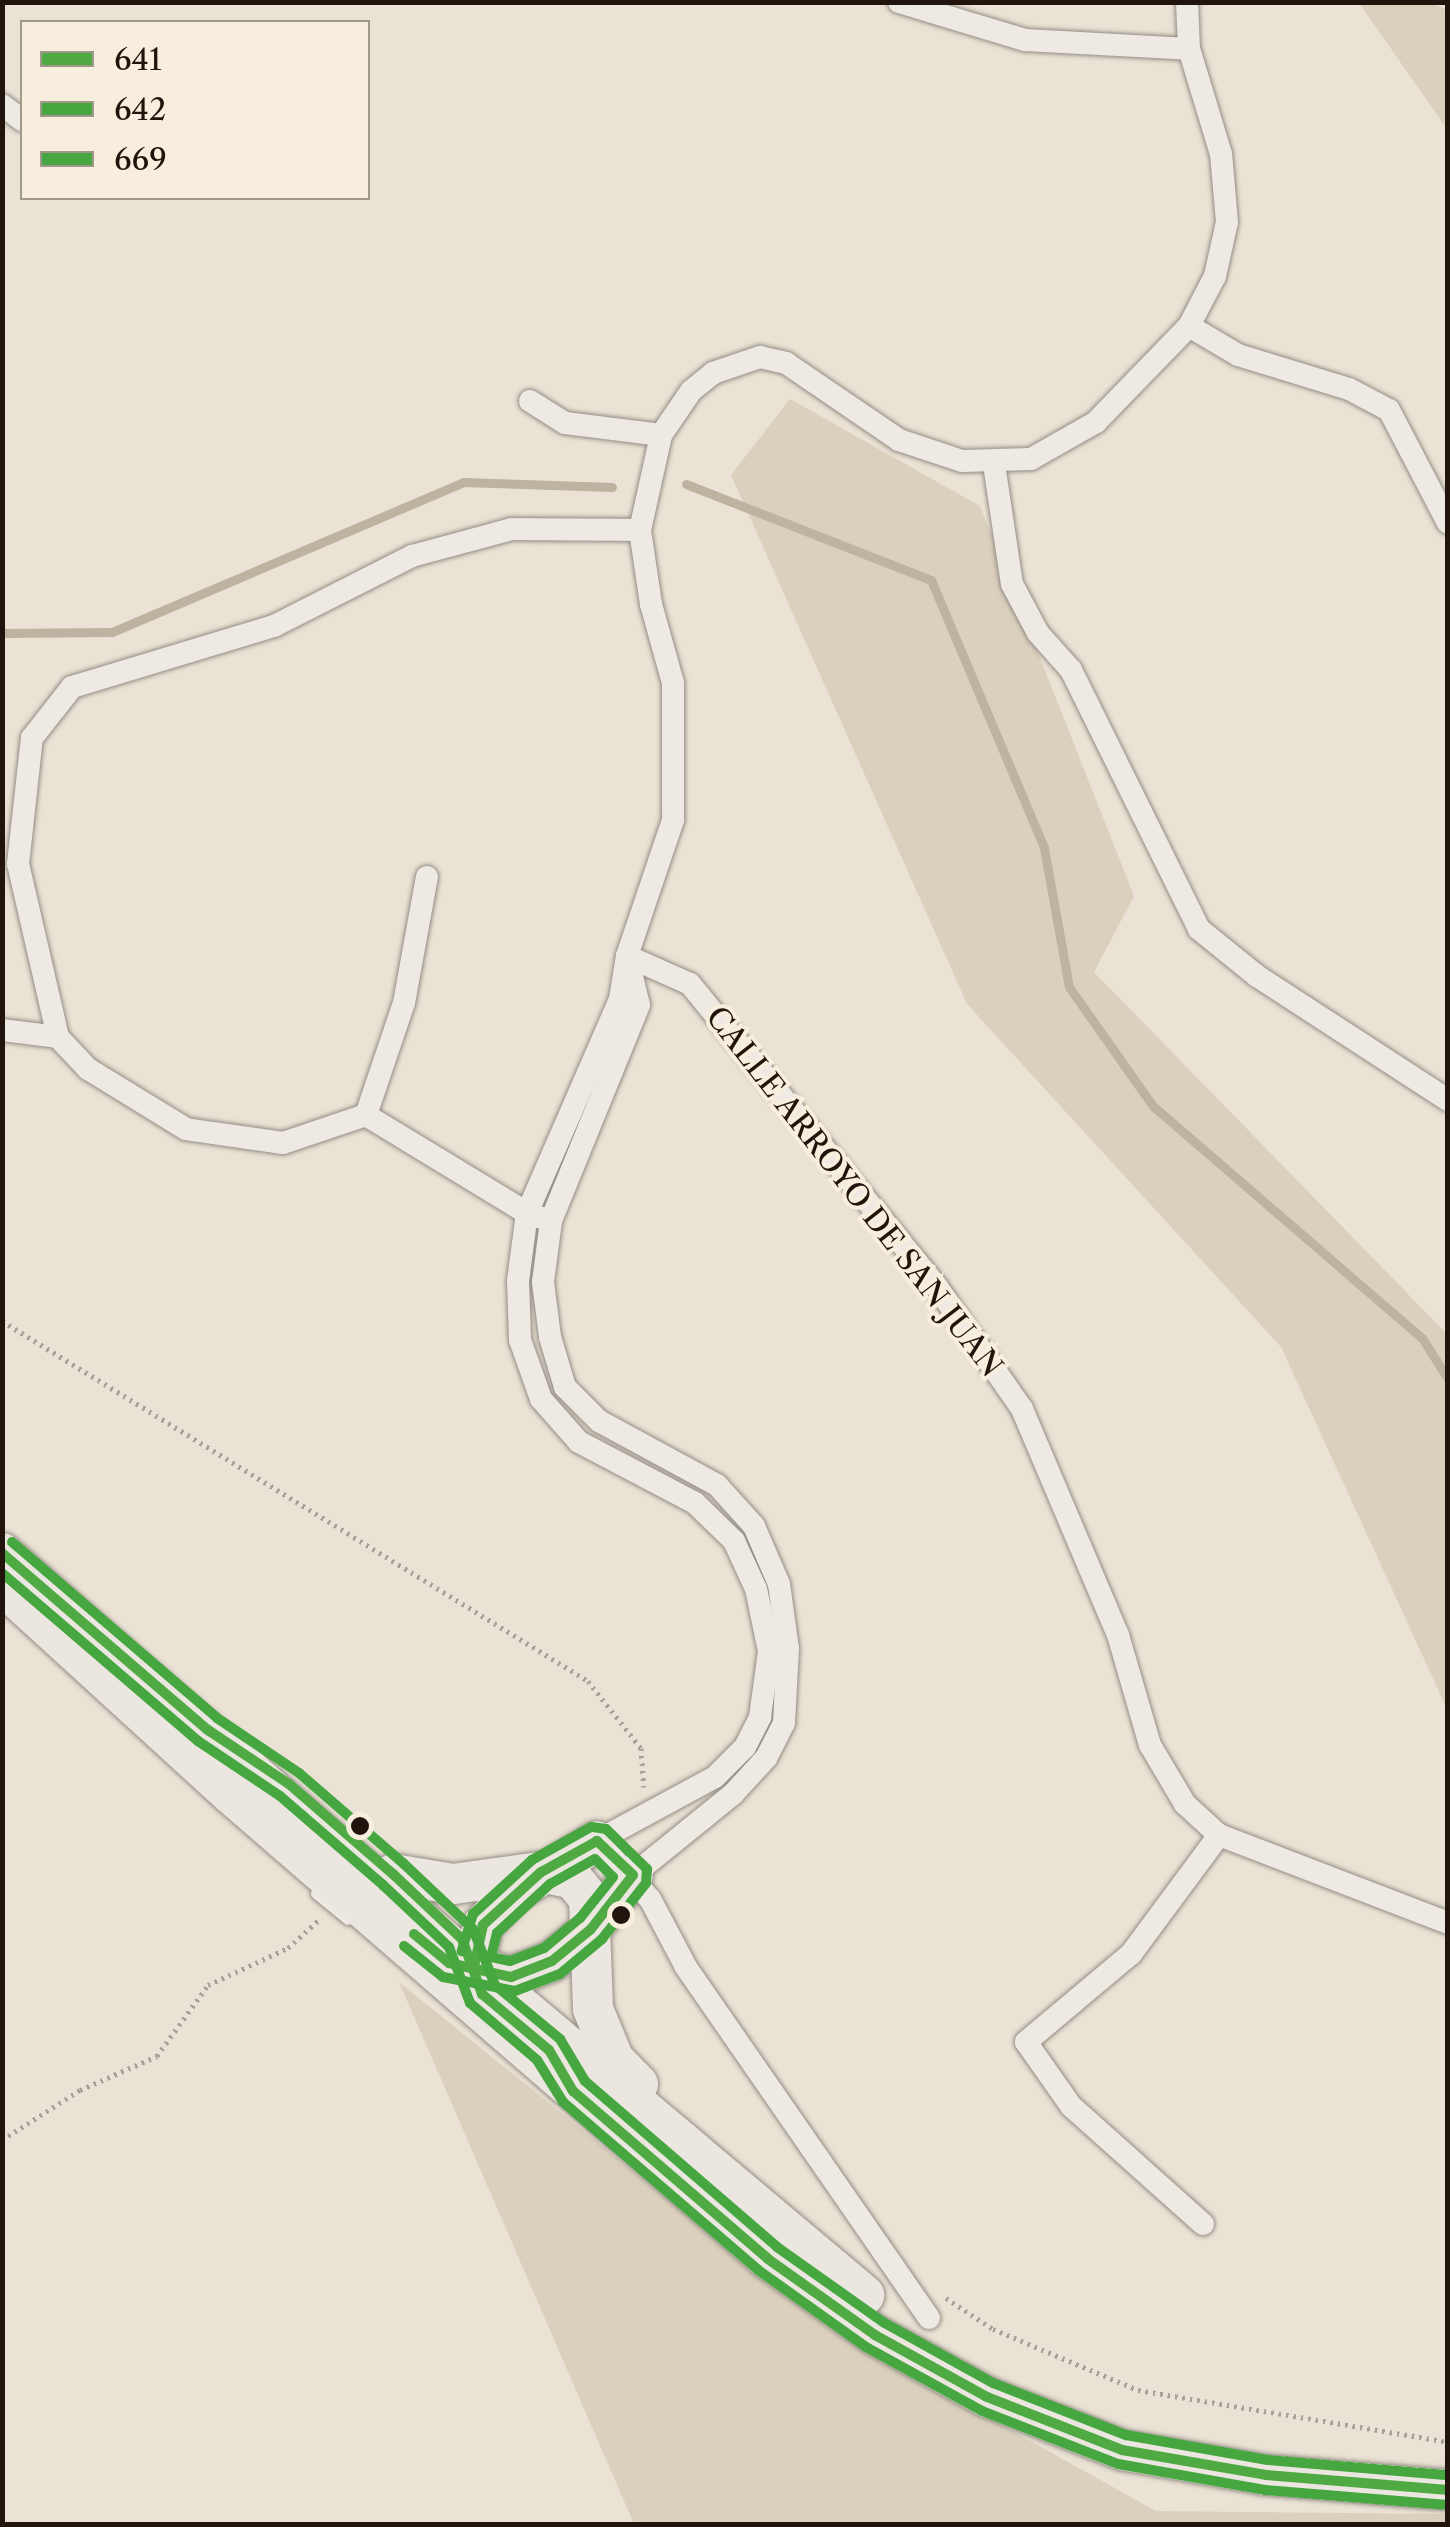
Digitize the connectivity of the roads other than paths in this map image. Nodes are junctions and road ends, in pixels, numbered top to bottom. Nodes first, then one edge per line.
1 (899, 2) edge
2 (1188, 2) edge
3 (1189, 49) junction
4 (1189, 326) junction
5 (530, 401) dead end
6 (661, 435) junction
7 (994, 464) junction
8 (1448, 523) edge
9 (640, 530) junction
10 (426, 877) dead end
11 (627, 956) junction
12 (2, 1030) edge
13 (58, 1036) junction
14 (1448, 1100) edge
15 (366, 1114) junction
16 (527, 1213) junction
17 (551, 1221) junction
18 (2, 1553) edge
19 (2, 1585) edge
20 (208, 1730) junction
21 (232, 1795) junction
22 (1219, 1834) junction
23 (597, 1842) junction
24 (298, 1853) junction
25 (541, 1872) junction
26 (393, 1874) junction
27 (633, 1875) junction
28 (1448, 1922) edge
29 (591, 1929) junction
30 (388, 1930) junction
31 (474, 1967) junction
32 (573, 2091) junction
33 (754, 2204) junction
34 (1203, 2224) dead end
35 (929, 2318) dead end
36 (1266, 2475) junction
37 (1448, 2490) edge

1 - 3 street
2 - 3 street
3 - 4 street
4 - 7 street
4 - 8 street
5 - 6 street
6 - 7 street
6 - 9 street
7 - 14 street
9 - 11 street
9 - 13 street
10 - 15 street
11 - 16 street
11 - 17 street
11 - 22 street, CALLE ARROYO DE SAN JUAN
12 - 13 street
13 - 15 street
15 - 16 street
16 - 17 street
16 - 23 street
17 - 27 street
18 - 20 highway
19 - 21 highway
20 - 26 highway
20 - 31 highway
21 - 24 highway
21 - 31 highway
22 - 28 street, CALLE ARROYO DE SAN JUAN
22 - 34 street
23 - 25 highway
23 - 27 street
24 - 30 highway
24 - 30 lane
25 - 26 highway
25 - 29 highway
25 - 31 highway
26 - 31 highway
27 - 29 highway
27 - 35 street
29 - 31 highway
29 - 33 highway
30 - 32 highway
31 - 32 highway
31 - 33 highway
32 - 36 highway
33 - 36 highway
36 - 37 highway

